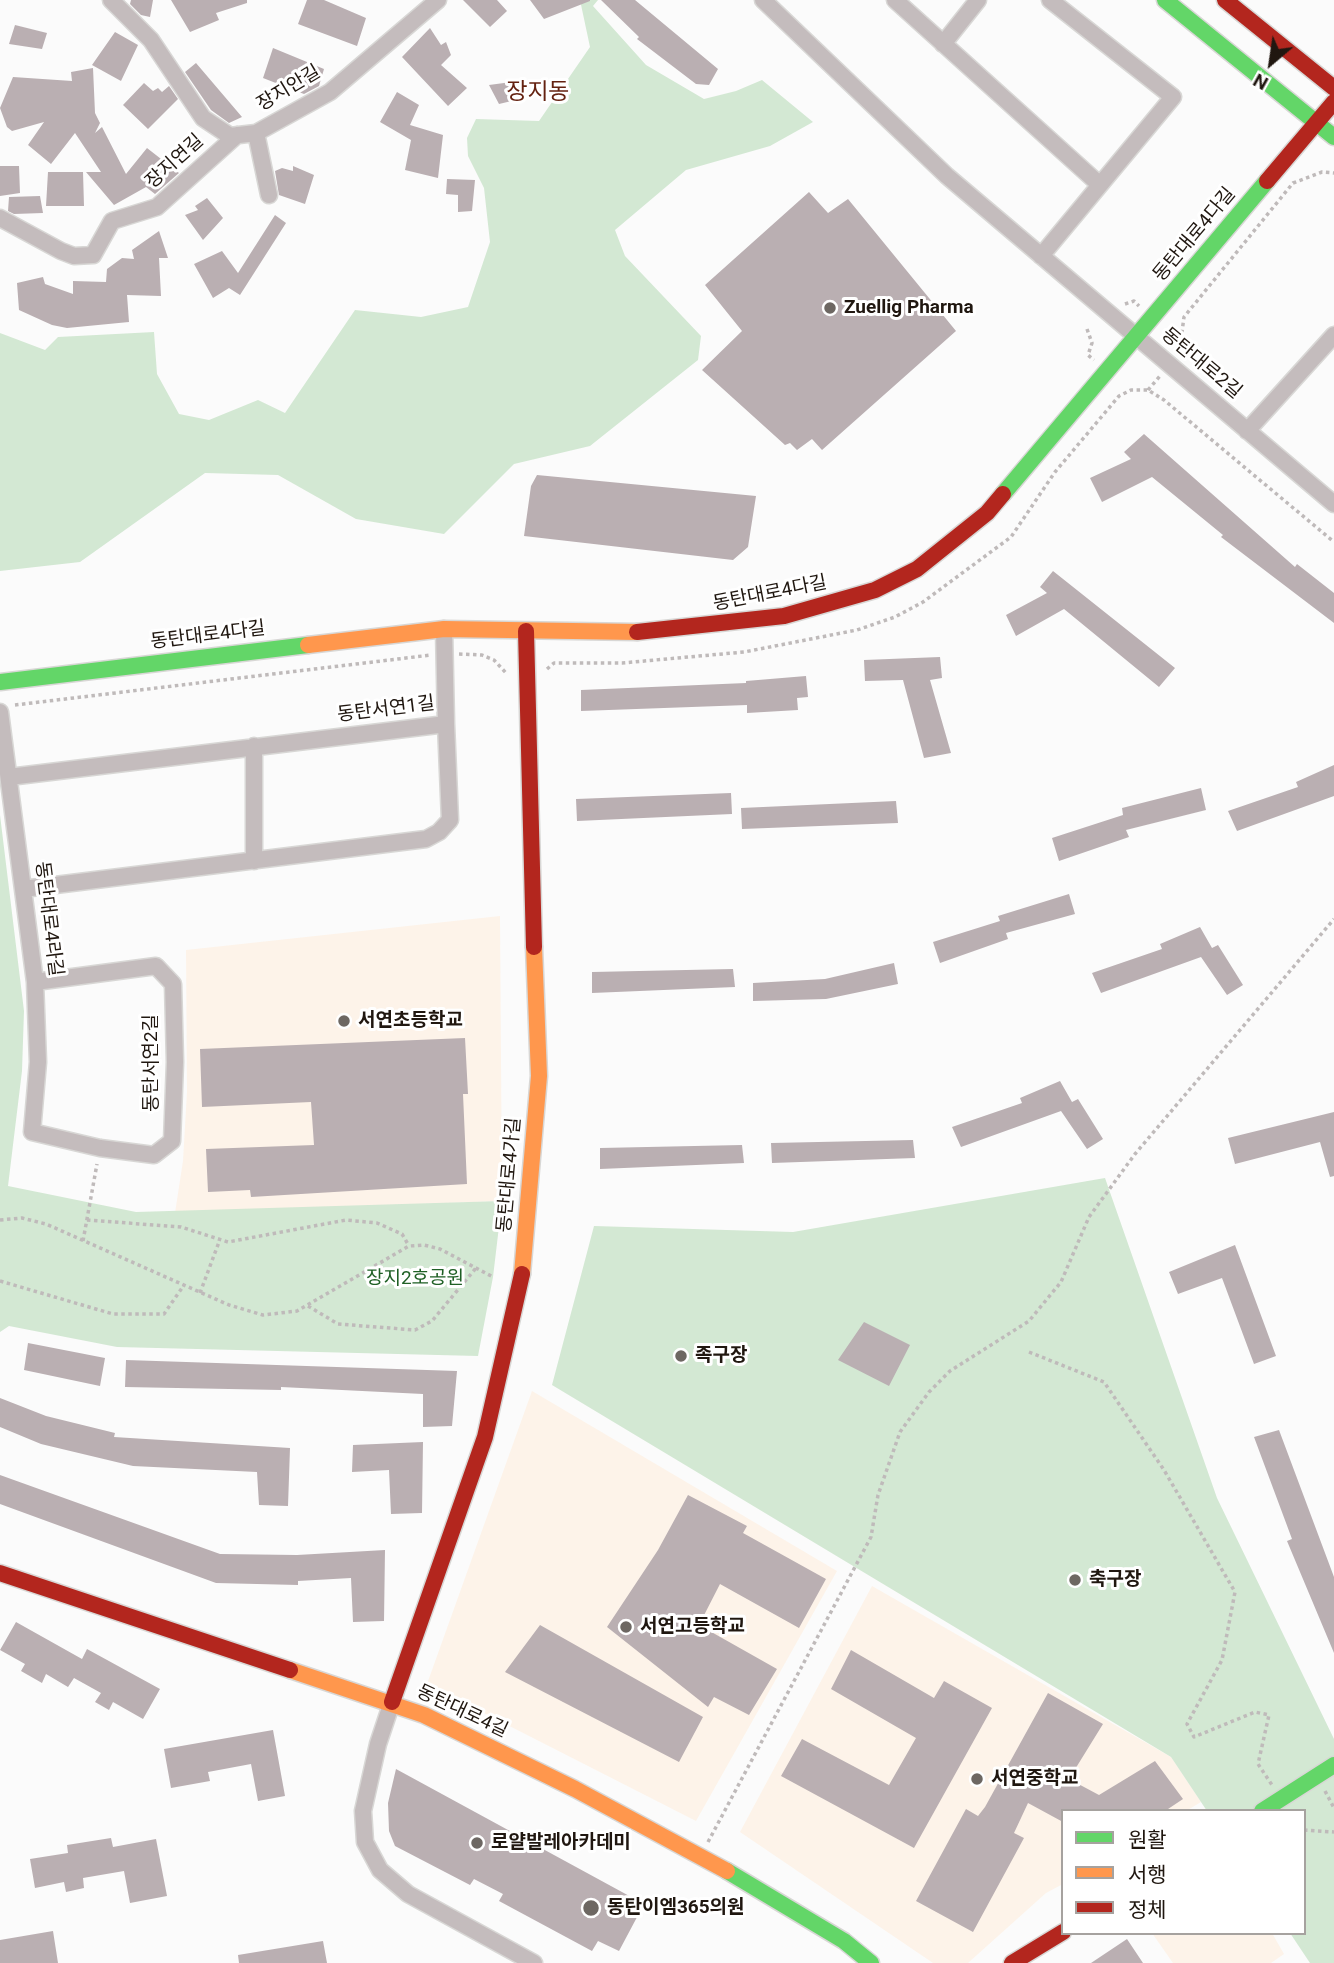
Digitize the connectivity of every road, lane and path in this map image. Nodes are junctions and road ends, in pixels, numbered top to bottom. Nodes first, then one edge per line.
1 (111, 0) edge
2 (438, 0) edge
3 (764, 0) edge
4 (895, 0) edge
5 (978, 0) edge
6 (1050, 0) edge
7 (1165, 0) edge
8 (1225, 0) edge
9 (943, 44) junction
10 (1334, 88) edge
11 (1334, 102) edge
12 (1317, 122) junction
13 (256, 133) junction
14 (237, 135) junction
15 (1334, 137) edge
16 (1334, 173) edge
17 (1100, 185) junction
18 (269, 195) dead end
19 (0, 218) edge
20 (1041, 256) junction
21 (1087, 329) dead end
22 (1334, 335) edge
23 (1137, 337) junction
24 (1180, 342) dead end
25 (1088, 355) dead end
26 (1247, 431) junction
27 (1334, 505) edge
28 (1334, 542) edge
29 (444, 629) junction
30 (526, 631) junction
31 (420, 654) dead end
32 (467, 654) dead end
33 (507, 674) dead end
34 (543, 675) dead end
35 (0, 682) edge
36 (18, 705) dead end
37 (0, 712) edge
38 (446, 724) junction
39 (254, 746) junction
40 (9, 777) junction
41 (254, 861) junction
42 (23, 889) junction
43 (1334, 919) edge
44 (35, 982) junction
45 (32, 1132) joint
46 (100, 1148) junction
47 (0, 1220) edge
48 (87, 1220) junction
49 (83, 1241) junction
50 (219, 1241) junction
51 (409, 1246) junction
52 (476, 1268) junction
53 (493, 1277) dead end
54 (0, 1281) edge
55 (184, 1285) junction
56 (201, 1293) junction
57 (307, 1306) junction
58 (1029, 1352) dead end
59 (0, 1573) edge
60 (392, 1702) junction
61 (1334, 1765) edge
62 (1273, 1787) dead end
63 (1265, 1809) edge
64 (1306, 1830) edge
65 (1334, 1832) edge
66 (708, 1844) dead end
67 (1061, 1933) edge
68 (534, 1963) edge
69 (872, 1963) edge
70 (1012, 1963) edge

1 - 14 street
2 - 13 street, 장지안길
3 - 20 street, 동탄대로2길
4 - 9 street
5 - 9 street
6 - 17 street
7 - 12 street
8 - 10 street
9 - 17 street
11 - 12 street, 동탄대로4다길
12 - 15 street
12 - 23 street, 동탄대로4다길
13 - 14 street, 장지안길
13 - 18 street
14 - 19 street, 장지연길
16 - 24 path
17 - 20 street
20 - 23 street, 동탄대로2길
21 - 25 path
22 - 26 street
23 - 26 street, 동탄대로2길
23 - 30 street, 동탄대로4다길
26 - 27 street, 동탄대로2길
28 - 34 path
29 - 30 street, 동탄대로4다길
29 - 35 street, 동탄대로4다길
29 - 38 street
30 - 60 street, 동탄대로4가길
31 - 36 path
32 - 33 path
37 - 40 street, 동탄대로4라길
38 - 39 street, 동탄서연1길
38 - 41 street, 동탄서연1길
39 - 40 street, 동탄서연1길
39 - 41 street
40 - 42 street, 동탄대로4라길
41 - 42 street, 동탄서연1길
42 - 44 street, 동탄대로4라길
43 - 66 path
44 - 45 street, 동탄대로4라길
44 - 46 street, 동탄서연2길
45 - 46 street, 동탄서연2길
46 - 48 path
47 - 49 path
48 - 49 path
48 - 50 path
49 - 55 path
50 - 51 path
50 - 56 path
51 - 52 path
51 - 57 path
52 - 53 path
52 - 57 path
54 - 55 path
55 - 56 path
56 - 57 path
58 - 62 path
59 - 60 street, 동탄대로4길
60 - 68 street
60 - 69 street, 동탄대로4길
61 - 63 street
64 - 65 path
67 - 70 street

